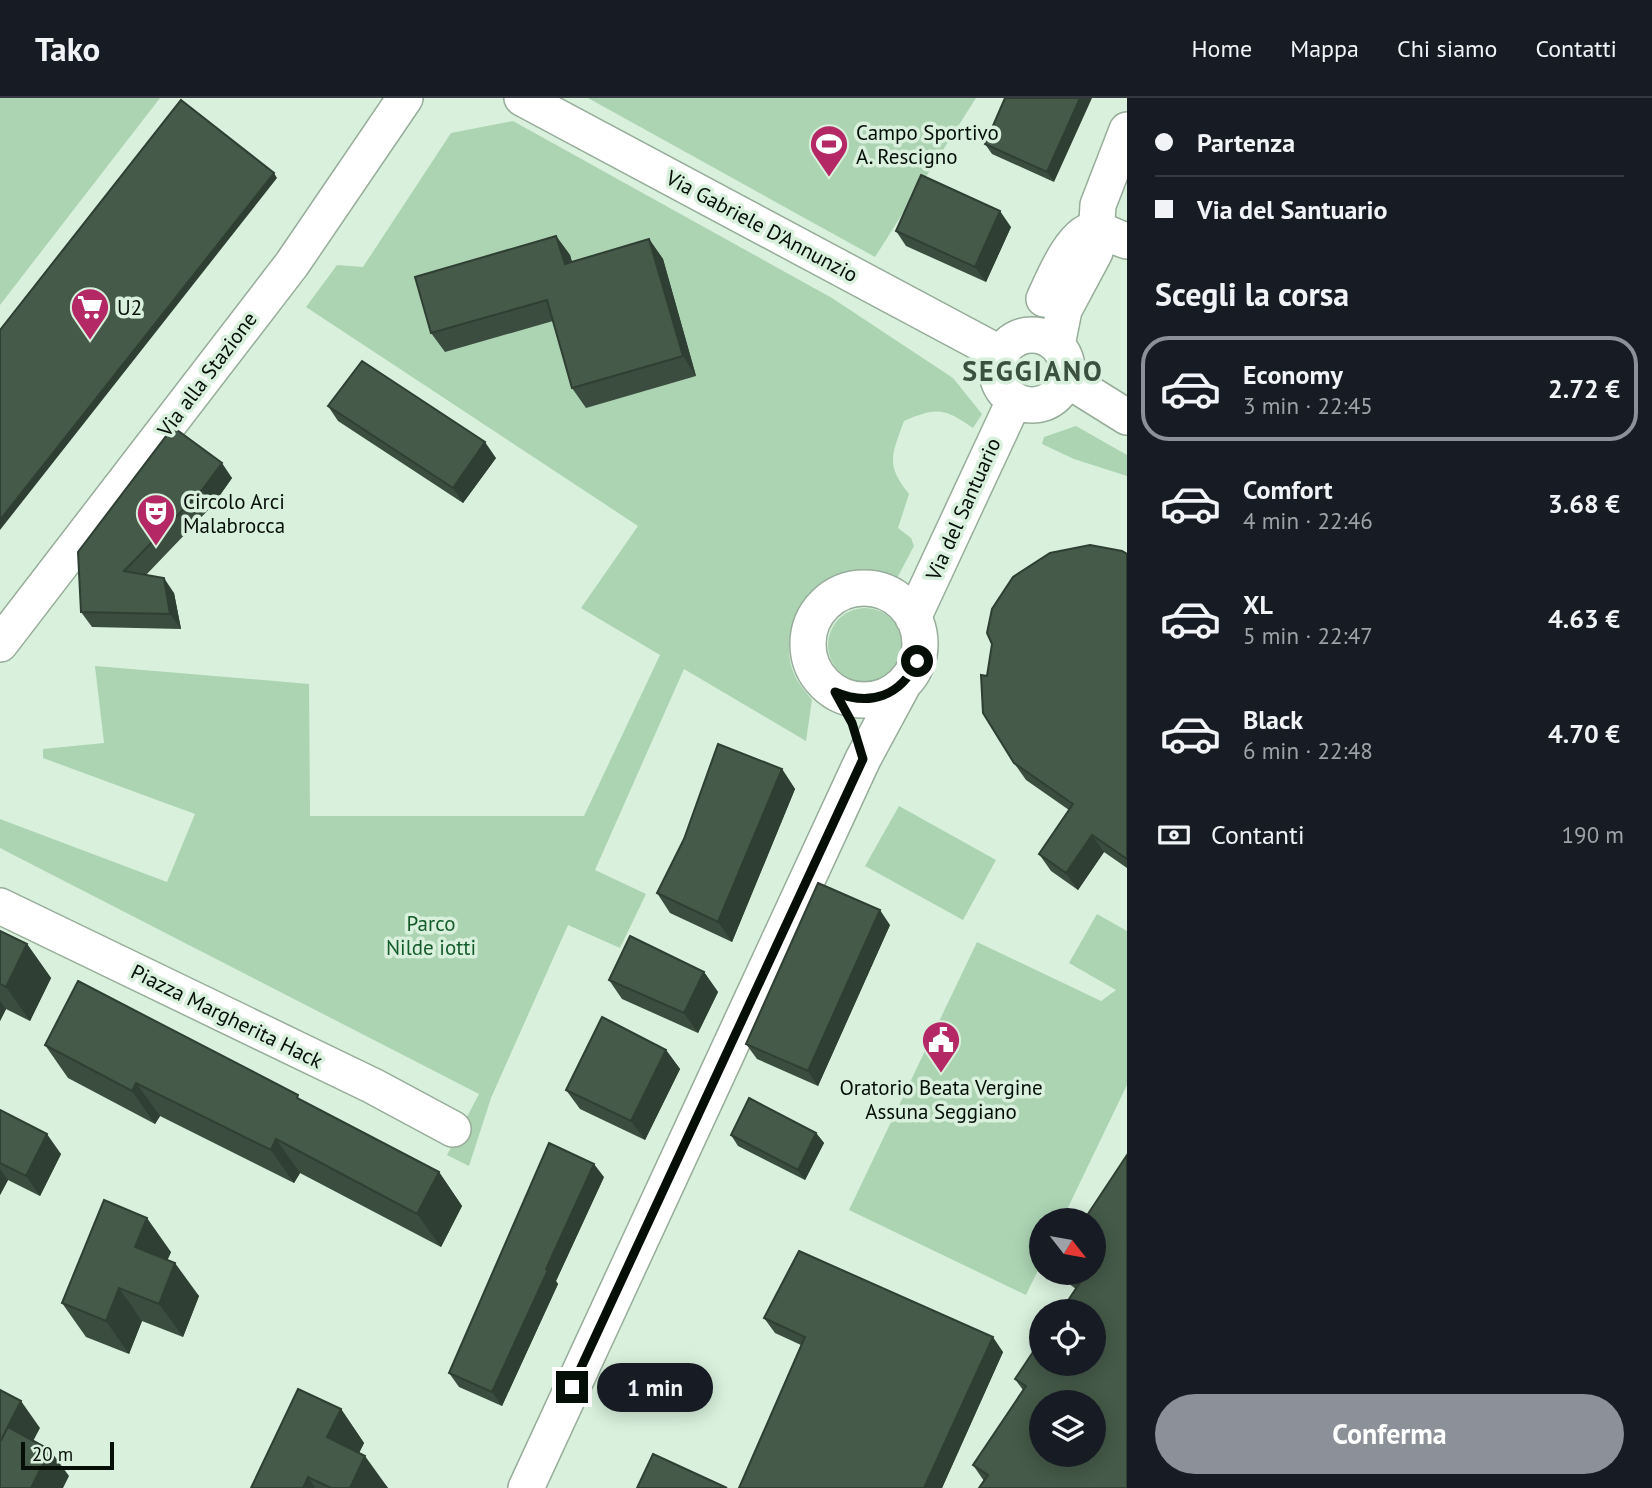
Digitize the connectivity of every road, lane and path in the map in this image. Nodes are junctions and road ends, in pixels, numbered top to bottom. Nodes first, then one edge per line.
1 (405, 98) edge
2 (522, 98) edge
3 (1127, 130) edge
4 (1112, 236) edge
5 (1044, 340) junction
6 (1001, 354) junction
7 (1066, 379) junction
8 (1014, 401) junction
9 (1127, 417) edge
10 (913, 618) junction
11 (0, 644) edge
12 (904, 683) junction
13 (835, 692) junction
14 (863, 759) junction
15 (0, 906) edge
16 (453, 1129) dead end
17 (526, 1488) edge

1 - 11 street, Via alla Stazione
2 - 6 street, Via Gabriele D'Annunzio
3 - 4 street
4 - 5 street
5 - 6 street
5 - 7 street
6 - 8 street
7 - 8 street
7 - 9 street
8 - 10 street, Via del Santuario
10 - 12 street
10 - 13 street
12 - 13 street
12 - 14 street
13 - 14 street
14 - 17 street
15 - 16 street, Piazza Margherita Hack

